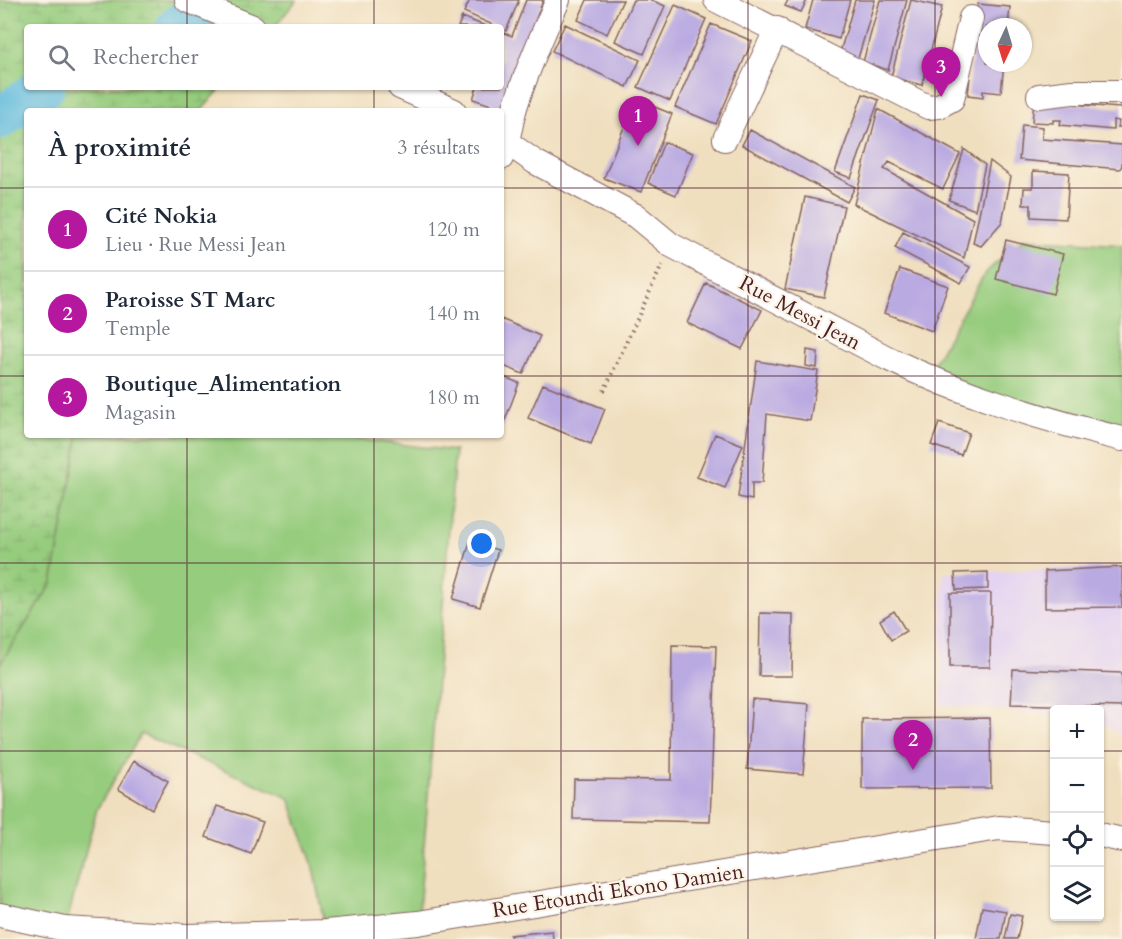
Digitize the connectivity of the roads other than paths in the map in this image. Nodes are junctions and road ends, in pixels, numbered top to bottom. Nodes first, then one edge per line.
1 (187, 0) edge
2 (558, 0) edge
3 (716, 0) edge
4 (971, 18) dead end
5 (246, 24) edge
6 (777, 29) junction
7 (407, 90) edge
8 (1122, 92) edge
9 (1039, 96) dead end
10 (447, 108) edge
11 (725, 139) dead end
12 (504, 143) edge
13 (504, 146) edge
14 (1122, 439) edge
15 (1050, 832) edge
16 (1104, 837) edge
17 (1122, 840) edge
18 (0, 915) edge
19 (232, 937) edge

1 - 5 street
2 - 12 street
3 - 6 street
4 - 6 street
6 - 11 street
7 - 10 street
8 - 9 street
13 - 14 street, Rue Messi Jean
15 - 19 street, Rue Etoundi Ekono Damien
16 - 17 street
18 - 19 street, Rue Etoundi Ekono Damien

